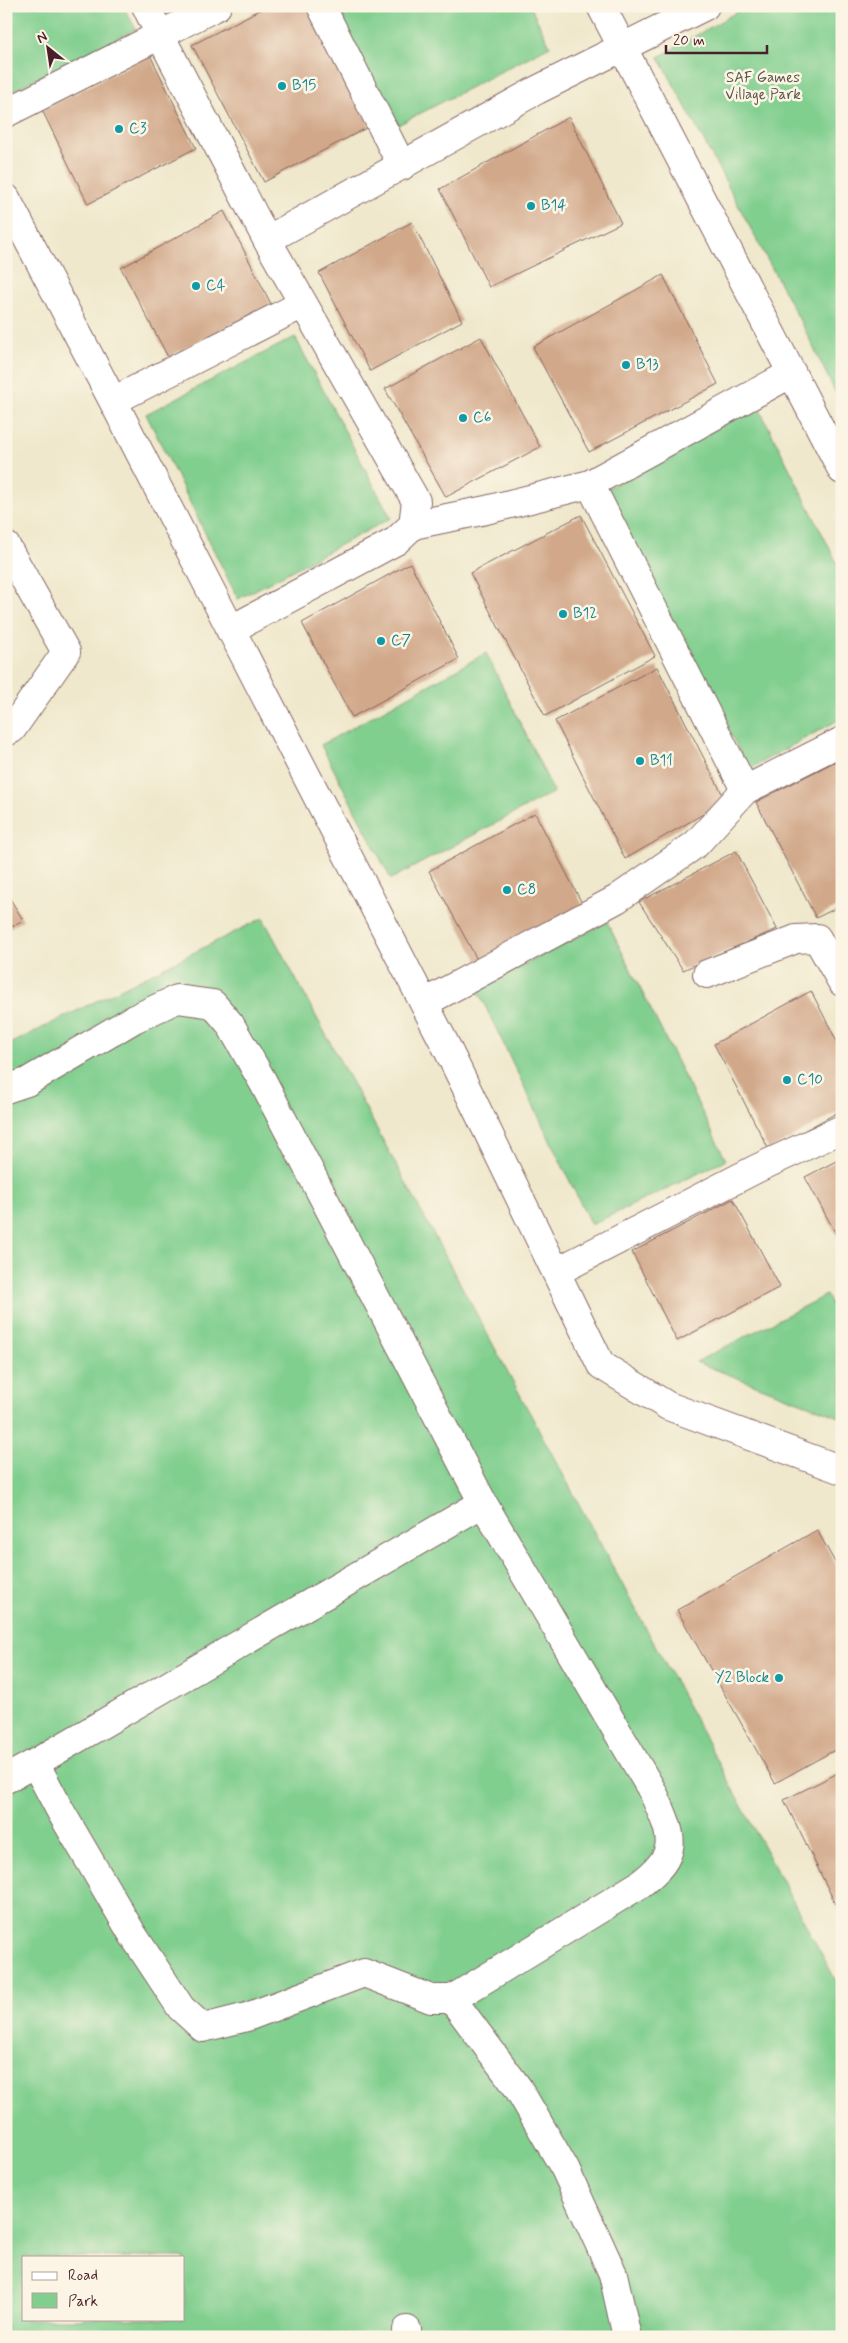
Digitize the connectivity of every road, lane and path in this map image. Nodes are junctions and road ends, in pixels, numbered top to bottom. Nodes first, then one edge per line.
1 (146, 6) edge
2 (217, 6) edge
3 (320, 6) edge
4 (601, 6) edge
5 (705, 6) edge
6 (160, 35) junction
7 (623, 47) junction
8 (6, 113) edge
9 (402, 166) junction
10 (6, 198) edge
11 (267, 240) junction
12 (303, 304) junction
13 (792, 373) junction
14 (114, 401) junction
15 (842, 470) edge
16 (590, 484) junction
17 (413, 524) junction
18 (6, 546) edge
19 (230, 630) junction
20 (6, 732) edge
21 (842, 741) edge
22 (745, 790) junction
23 (707, 974) dead end
24 (842, 982) edge
25 (424, 1004) junction
26 (6, 1089) edge
27 (842, 1130) edge
28 (556, 1272) junction
29 (842, 1470) edge
30 (483, 1503) junction
31 (35, 1763) junction
32 (6, 1779) edge
33 (452, 1999) junction
34 (627, 2337) edge

1 - 6 street
2 - 6 street
3 - 9 street
4 - 7 street
5 - 7 street
6 - 8 street
6 - 11 street
7 - 9 street
7 - 13 street
9 - 11 street
10 - 14 street
11 - 12 street
12 - 14 street
12 - 17 street
13 - 15 street
13 - 16 street
14 - 19 street
16 - 17 street
16 - 22 street
17 - 19 street
18 - 20 street
19 - 25 street
21 - 22 street
22 - 25 street
23 - 24 street
25 - 28 street
26 - 30 street
27 - 28 street
28 - 29 street
30 - 31 street
30 - 33 street
31 - 32 street
31 - 33 street
33 - 34 street

